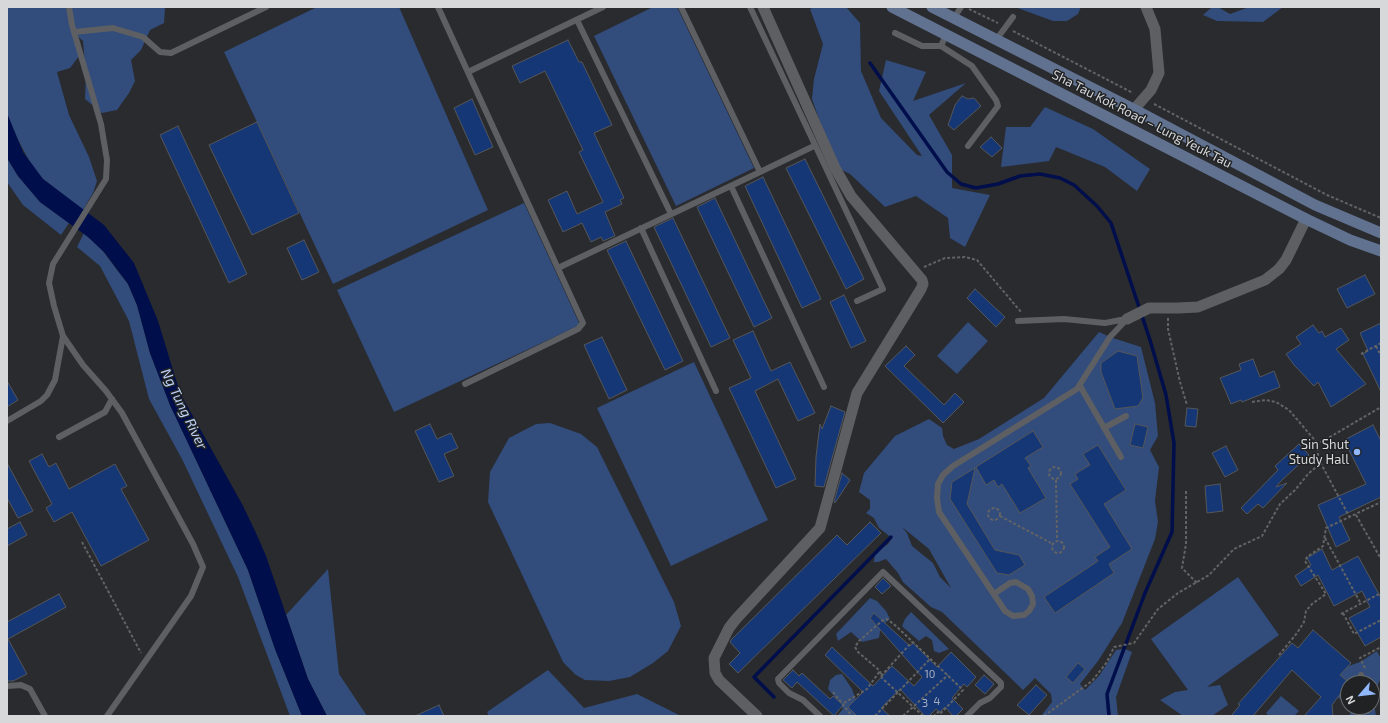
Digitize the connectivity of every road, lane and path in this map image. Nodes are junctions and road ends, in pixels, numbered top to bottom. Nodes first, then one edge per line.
1 (69, 7) edge
2 (266, 7) edge
3 (438, 7) edge
4 (603, 7) edge
5 (681, 7) edge
6 (750, 7) edge
7 (763, 7) edge
8 (892, 7) edge
9 (932, 7) edge
10 (961, 7) edge
11 (1146, 7) edge
12 (966, 8) edge
13 (1013, 17) dead end
14 (954, 18) junction
15 (577, 20) junction
16 (999, 24) dead end
17 (1010, 30) dead end
18 (74, 32) junction
19 (895, 33) dead end
20 (946, 35) junction
21 (996, 40) junction
22 (941, 46) junction
23 (468, 72) junction
24 (1134, 94) dead end
25 (1150, 102) dead end
26 (1137, 111) junction
27 (814, 146) junction
28 (968, 146) dead end
29 (760, 172) junction
30 (731, 186) junction
31 (671, 214) junction
32 (1381, 218) edge
33 (1306, 219) junction
34 (641, 228) junction
35 (1381, 233) edge
36 (1381, 251) edge
37 (558, 268) junction
38 (916, 273) junction
39 (857, 302) dead end
40 (1167, 311) junction
41 (1127, 319) junction
42 (1027, 320) junction
43 (1018, 321) dead end
44 (63, 336) junction
45 (1381, 343) edge
46 (1376, 346) junction
47 (1361, 354) dead end
48 (1381, 356) edge
49 (465, 384) dead end
50 (1080, 386) junction
51 (824, 387) dead end
52 (716, 391) dead end
53 (112, 399) junction
54 (1252, 402) dead end
55 (1187, 405) dead end
56 (1381, 407) edge
57 (1126, 416) dead end
58 (7, 421) edge
59 (1104, 428) junction
60 (59, 437) dead end
61 (1318, 444) junction
62 (1121, 457) dead end
63 (1321, 463) junction
64 (1056, 480) junction
65 (1186, 491) dead end
66 (1381, 502) edge
67 (1000, 516) junction
68 (1356, 516) junction
69 (1350, 518) junction
70 (1325, 538) junction
71 (1057, 540) junction
72 (82, 542) dead end
73 (1052, 543) dead end
74 (1381, 560) edge
75 (1197, 583) junction
76 (1381, 593) edge
77 (994, 594) junction
78 (1360, 604) junction
79 (1381, 620) edge
80 (912, 642) junction
81 (1381, 647) edge
82 (1279, 655) dead end
83 (930, 659) junction
84 (146, 661) junction
85 (1363, 664) dead end
86 (880, 671) junction
87 (948, 675) junction
88 (882, 676) junction
89 (7, 686) edge
90 (833, 692) dead end
91 (898, 692) junction
92 (844, 703) junction
93 (914, 707) junction
94 (45, 716) edge
95 (107, 716) edge
96 (757, 716) edge
97 (820, 716) edge
98 (852, 716) edge
99 (875, 716) edge
100 (903, 716) edge
101 (923, 716) edge
102 (934, 716) edge
103 (968, 716) edge
104 (1044, 716) edge

1 - 18 lane
2 - 18 lane
3 - 23 lane
4 - 15 lane
5 - 29 lane
6 - 27 lane
7 - 38 street
8 - 20 main road, Sha Tau Kok Road – Lung Yeuk Tau
9 - 14 main road, Sha Tau Kok Road – Lung Yeuk Tau
10 - 14 lane
11 - 26 street
12 - 16 path
13 - 21 lane
14 - 21 main road, Sha Tau Kok Road – Lung Yeuk Tau
15 - 23 lane
15 - 31 lane
17 - 24 path
18 - 44 lane
19 - 22 lane
20 - 22 lane
20 - 33 main road, Sha Tau Kok Road – Lung Yeuk Tau
21 - 26 main road, Sha Tau Kok Road – Lung Yeuk Tau
22 - 28 lane
23 - 37 lane
25 - 32 path
26 - 35 main road, Sha Tau Kok Road – Lung Yeuk Tau
27 - 29 lane
27 - 39 lane
29 - 30 lane
30 - 31 lane
30 - 51 lane
31 - 34 lane
33 - 36 main road, Sha Tau Kok Road – Lung Yeuk Tau
33 - 40 street
34 - 37 lane
34 - 52 lane
37 - 49 lane
38 - 42 path
38 - 96 street
40 - 41 street
40 - 55 path
41 - 42 lane
41 - 50 lane
42 - 43 lane
44 - 53 lane
44 - 58 lane
45 - 46 path
46 - 47 path
46 - 48 path
50 - 59 lane
50 - 77 lane
53 - 60 lane
53 - 84 lane
54 - 61 path
56 - 61 path
57 - 59 lane
59 - 62 lane
61 - 63 path
63 - 69 path
63 - 75 path
64 - 64 path
64 - 71 path
65 - 75 path
66 - 68 path
67 - 67 path
67 - 73 path
68 - 69 path
68 - 74 path
69 - 70 path
70 - 78 path
70 - 82 path
71 - 71 path
72 - 84 path
75 - 104 path
76 - 78 path
77 - 77 lane
78 - 79 path
80 - 83 path
80 - 86 path
80 - 88 path
81 - 85 path
83 - 87 path
83 - 91 path
84 - 95 lane
86 - 88 path
86 - 92 path
87 - 93 path
87 - 102 path
88 - 91 path
89 - 94 lane
90 - 92 path
91 - 93 path
91 - 99 path
92 - 98 path
93 - 100 path
93 - 101 path
97 - 103 lane

